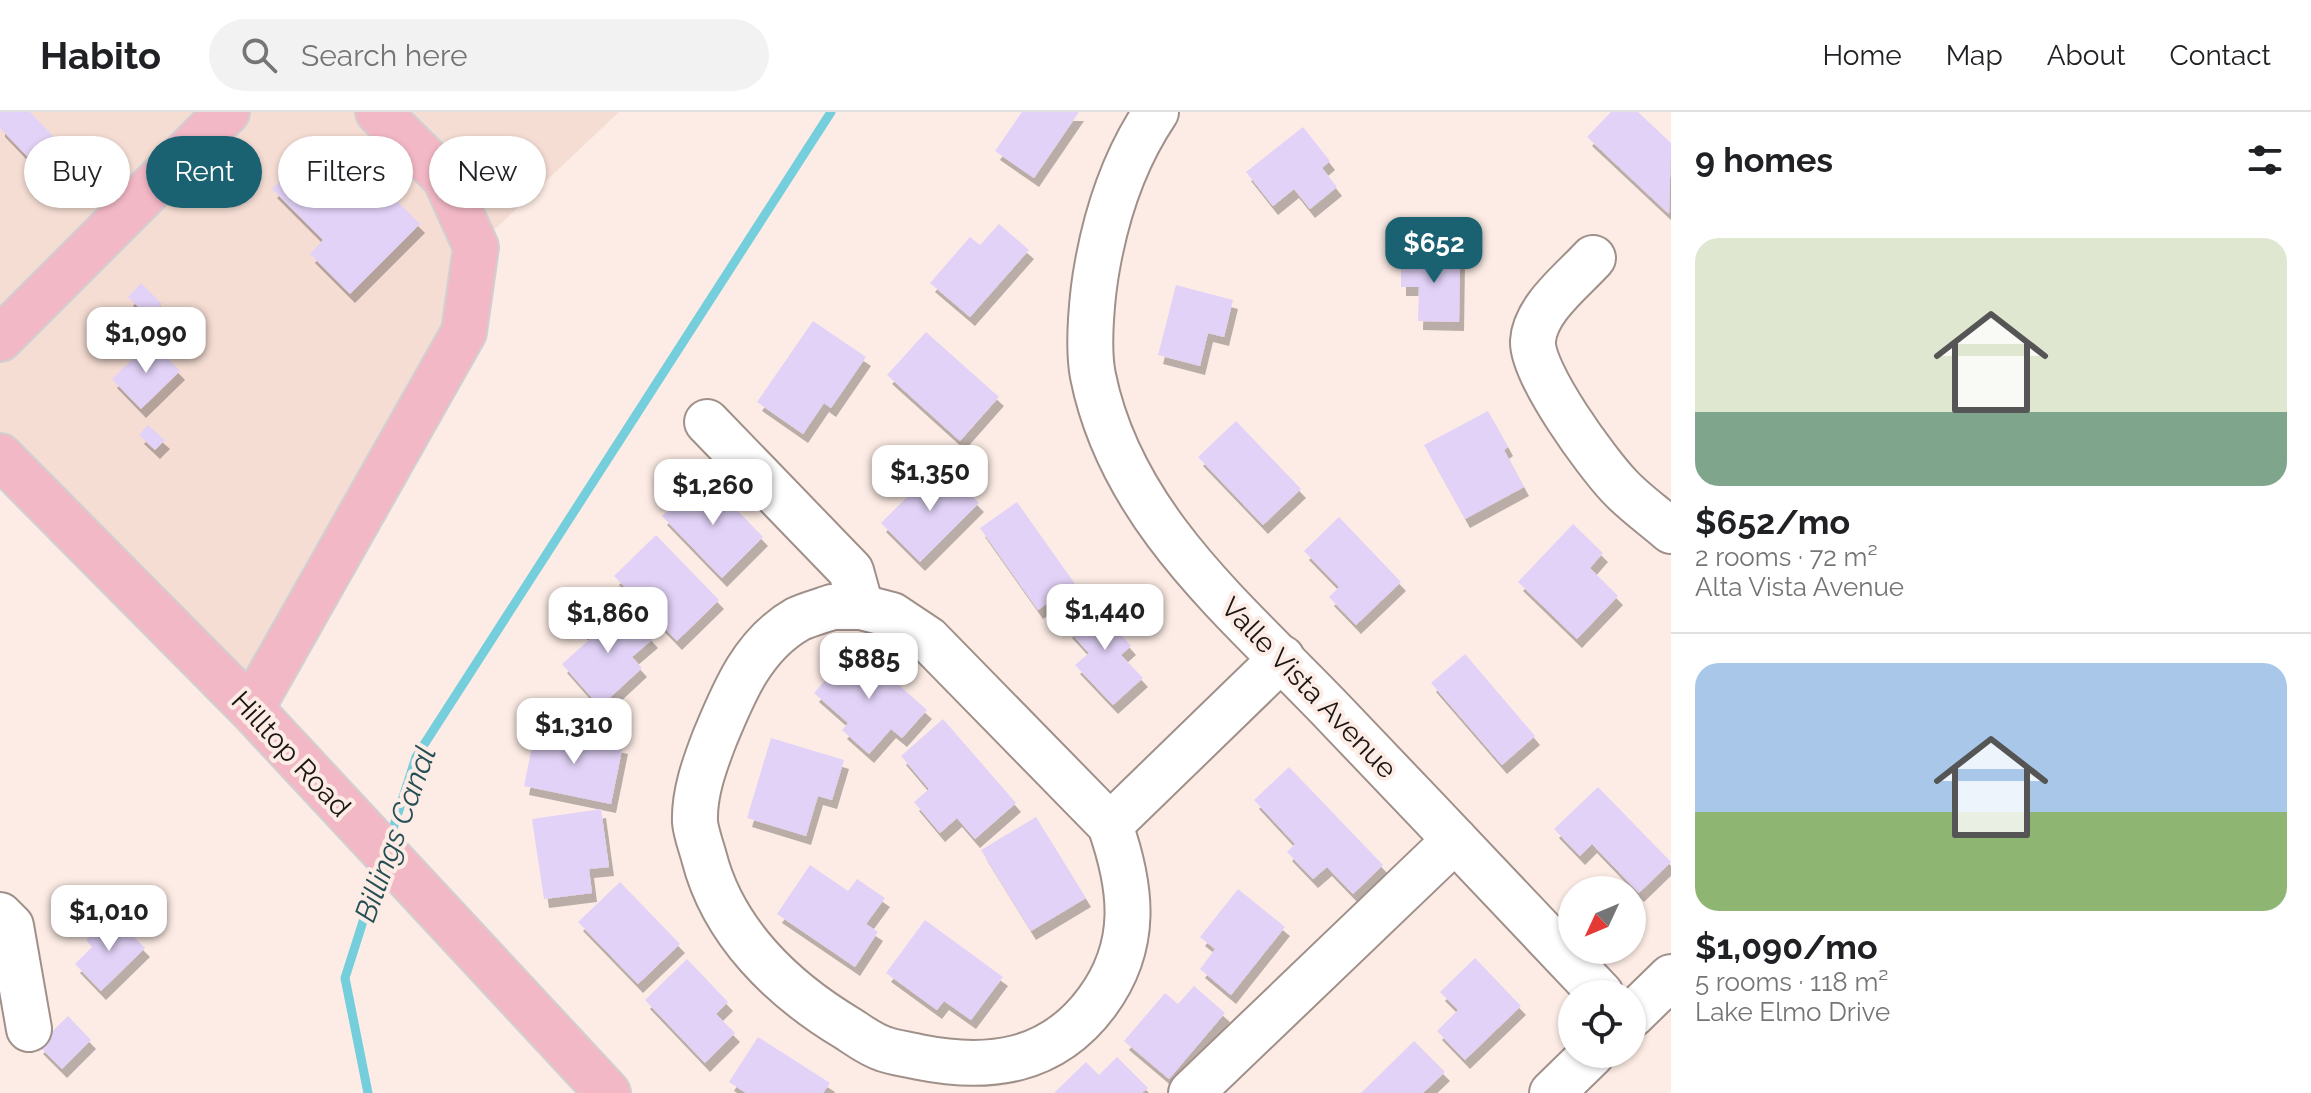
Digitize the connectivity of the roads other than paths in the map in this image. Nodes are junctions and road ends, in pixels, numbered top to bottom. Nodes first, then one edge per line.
1 (227, 112) edge
2 (378, 112) edge
3 (1156, 112) edge
4 (1593, 258) dead end
5 (0, 339) edge
6 (707, 422) dead end
7 (2, 458) edge
8 (1671, 531) edge
9 (861, 607) junction
10 (1282, 658) junction
11 (251, 709) junction
12 (1110, 825) junction
13 (1455, 840) junction
14 (0, 915) edge
15 (1671, 977) edge
16 (1588, 980) edge
17 (1646, 1001) edge
18 (29, 1029) dead end
19 (1578, 1068) edge
20 (608, 1093) edge
21 (1191, 1093) edge
22 (1552, 1093) edge

1 - 5 main road
2 - 11 main road
3 - 10 street, Valle Vista Avenue
4 - 8 street
6 - 9 street
7 - 11 main road, Hilltop Road
9 - 12 street
9 - 12 street
10 - 12 street
10 - 13 street, Valle Vista Avenue
11 - 20 main road, Hilltop Road
13 - 16 street, Valle Vista Avenue
13 - 21 street
14 - 18 street
15 - 17 street
19 - 22 street

